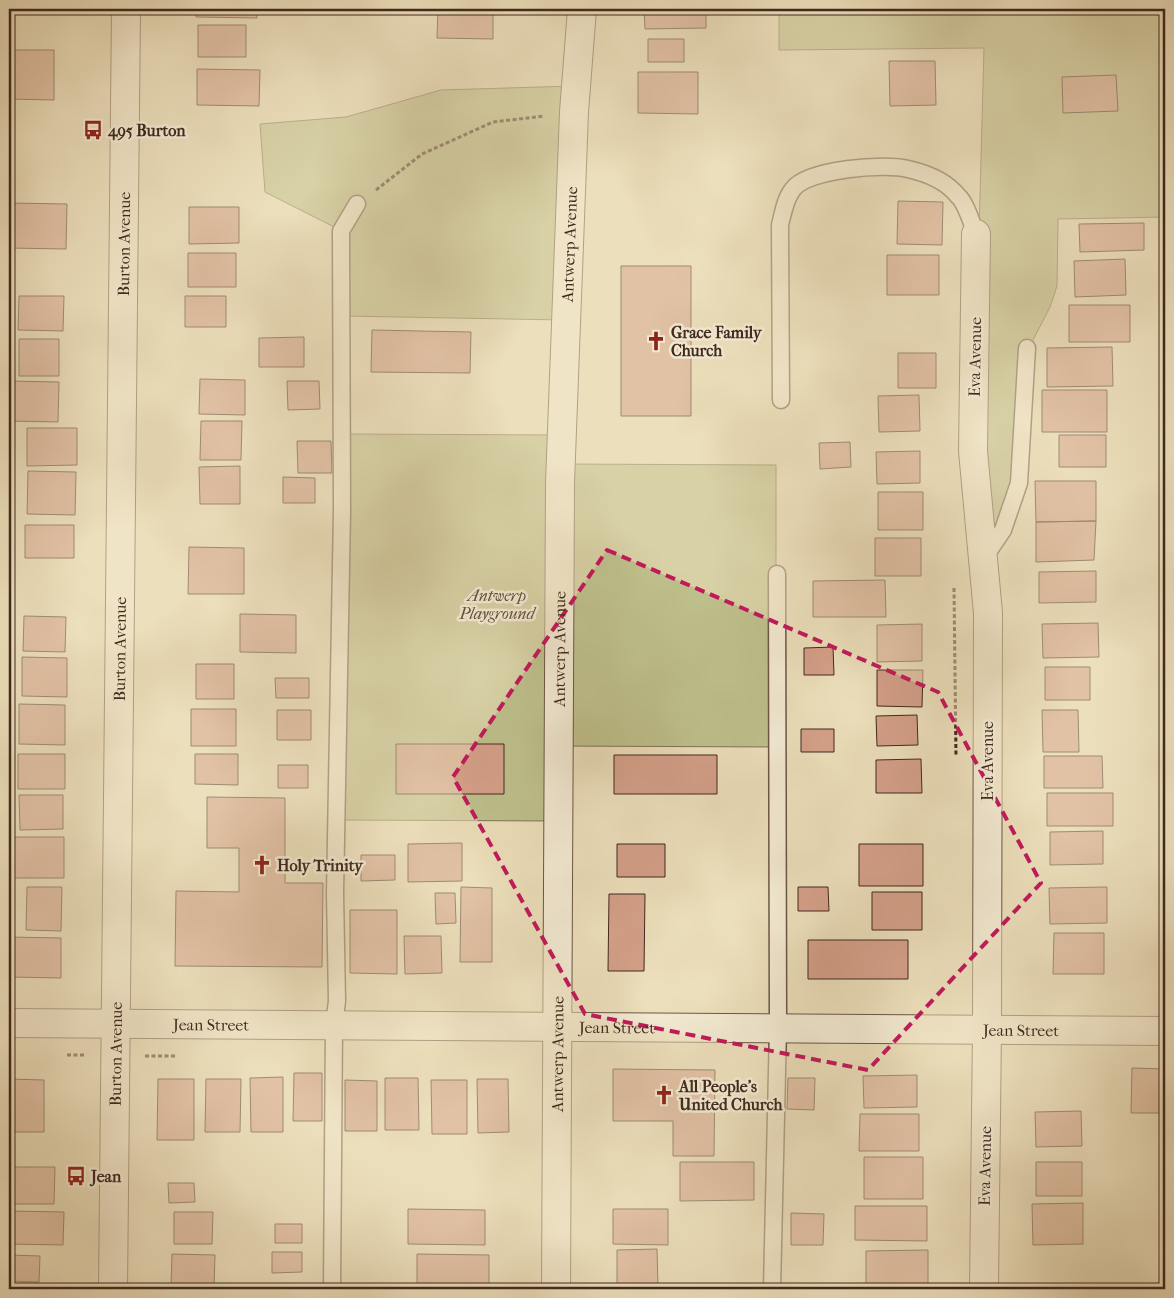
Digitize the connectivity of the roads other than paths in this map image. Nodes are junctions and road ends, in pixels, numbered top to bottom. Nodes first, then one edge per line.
1 (126, 9) edge
2 (582, 9) edge
3 (357, 204) road end
4 (976, 234) joint
5 (1027, 348) dead end
6 (781, 400) dead end
7 (984, 558) junction
8 (777, 574) dead end
9 (9, 1023) edge
10 (115, 1024) junction
11 (334, 1025) junction
12 (556, 1027) junction
13 (778, 1028) junction
14 (987, 1029) junction
15 (1165, 1031) edge
16 (113, 1289) edge
17 (332, 1289) edge
18 (556, 1289) edge
19 (772, 1289) edge
20 (984, 1289) edge

1 - 10 street, Burton Avenue
2 - 12 street, Antwerp Avenue
3 - 11 lane
4 - 6 lane
4 - 7 street, Eva Avenue
5 - 7 lane
7 - 14 street, Eva Avenue
8 - 13 lane
9 - 10 street, Jean Street
10 - 11 street, Jean Street
10 - 16 street, Burton Avenue
11 - 12 street, Jean Street
11 - 17 lane
12 - 13 street, Jean Street
12 - 18 street, Antwerp Avenue
13 - 14 street, Jean Street
13 - 19 lane
14 - 15 street, Jean Street
14 - 20 street, Eva Avenue

